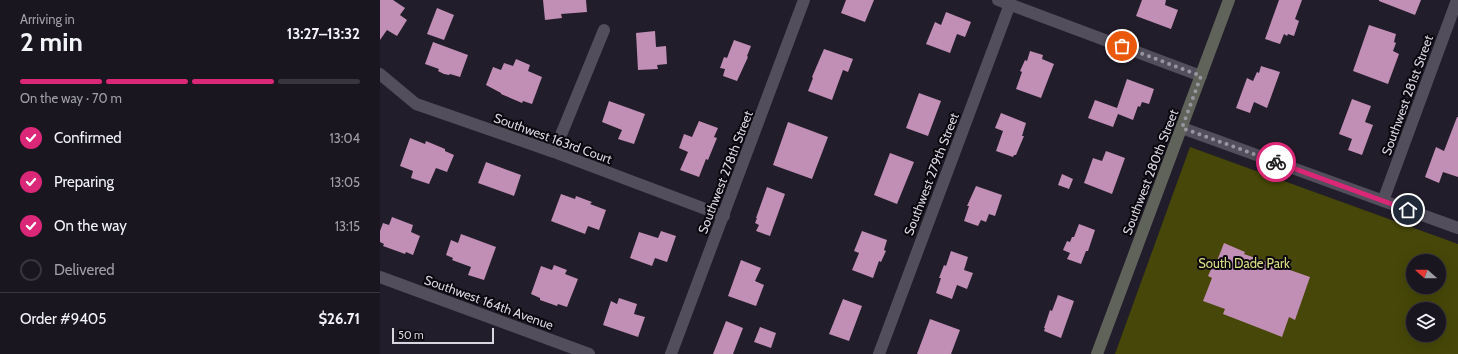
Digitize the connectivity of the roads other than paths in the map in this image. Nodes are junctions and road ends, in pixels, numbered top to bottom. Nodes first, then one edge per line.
1 (804, 0) edge
2 (998, 0) edge
3 (1229, 0) edge
4 (1457, 0) edge
5 (1010, 4) junction
6 (604, 30) dead end
7 (380, 74) edge
8 (1201, 76) junction
9 (1182, 128) junction
10 (554, 152) junction
11 (1383, 201) junction
12 (724, 216) junction
13 (1458, 228) edge
14 (380, 277) edge
15 (589, 354) edge
16 (672, 354) edge
17 (879, 354) edge
18 (1097, 354) edge

1 - 12 street, Southwest 278th Street
2 - 5 street
3 - 8 street, Southwest 280th Street
4 - 11 street, Southwest 281st Street
5 - 8 street
5 - 17 street, Southwest 279th Street
6 - 10 street
7 - 10 street, Southwest 163rd Court
8 - 9 street, Southwest 280th Street
9 - 11 street
9 - 18 street, Southwest 280th Street
10 - 12 street, Southwest 163rd Court
11 - 13 street
12 - 16 street, Southwest 278th Street
14 - 15 street, Southwest 164th Avenue

